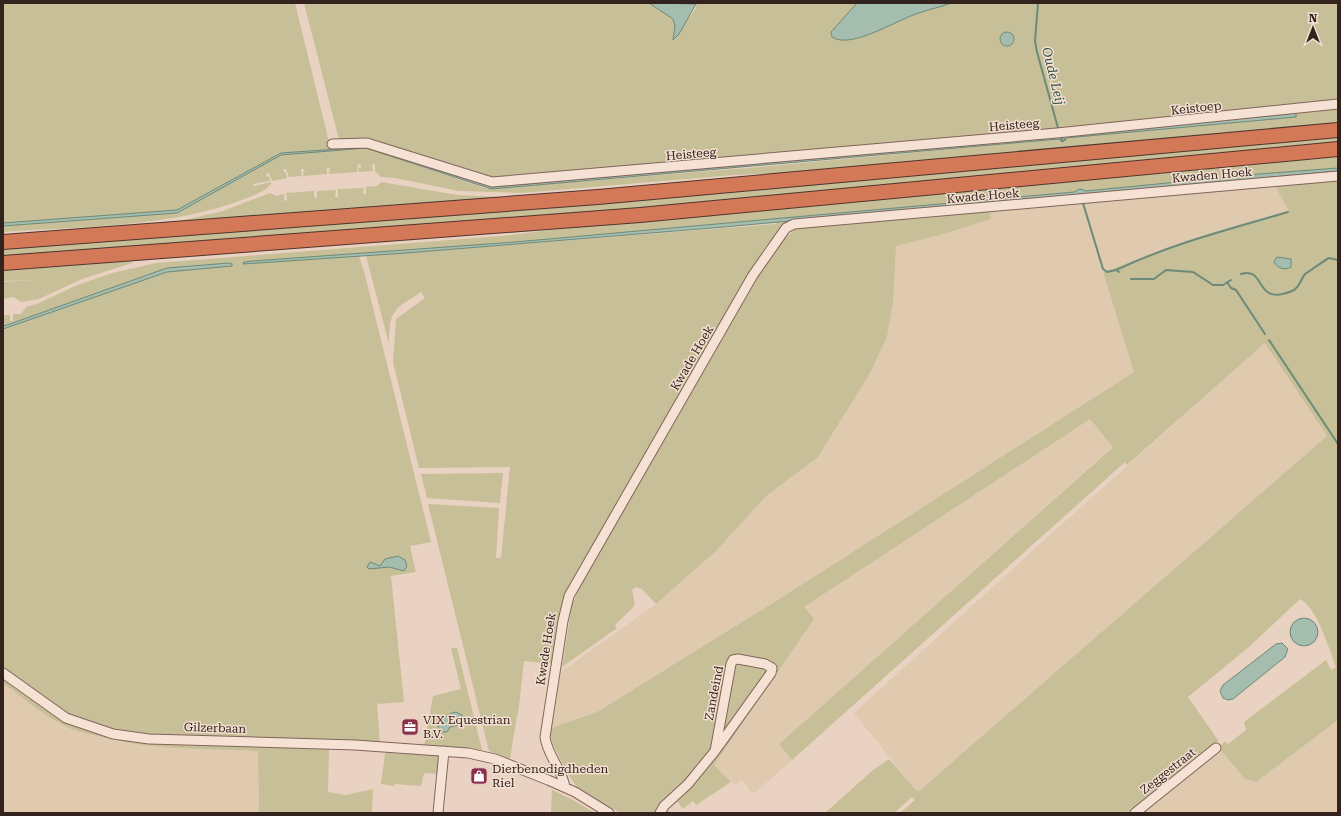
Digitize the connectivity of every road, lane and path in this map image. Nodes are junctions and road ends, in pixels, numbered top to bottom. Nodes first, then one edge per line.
1 (1338, 104) edge
2 (1338, 130) edge
3 (1057, 133) joint
4 (332, 144) dead end
5 (1338, 149) edge
6 (1338, 176) edge
7 (1089, 198) joint
8 (3, 242) edge
9 (3, 263) edge
10 (3, 673) edge
11 (1216, 748) dead end
12 (444, 751) junction
13 (715, 751) junction
14 (564, 787) junction
15 (438, 813) edge
16 (609, 813) edge
17 (660, 813) edge
18 (1134, 813) edge

1 - 3 street, Keistoep
2 - 8 highway
3 - 4 street, Heisteeg
5 - 9 highway
6 - 7 street, Kwaden Hoek
7 - 14 street, Kwade Hoek
10 - 12 street, Gilzerbaan
11 - 18 street, Zeggestraat
12 - 14 street
12 - 15 street
13 - 13 street, Zandeind
13 - 17 street, Zandeind
14 - 16 street

